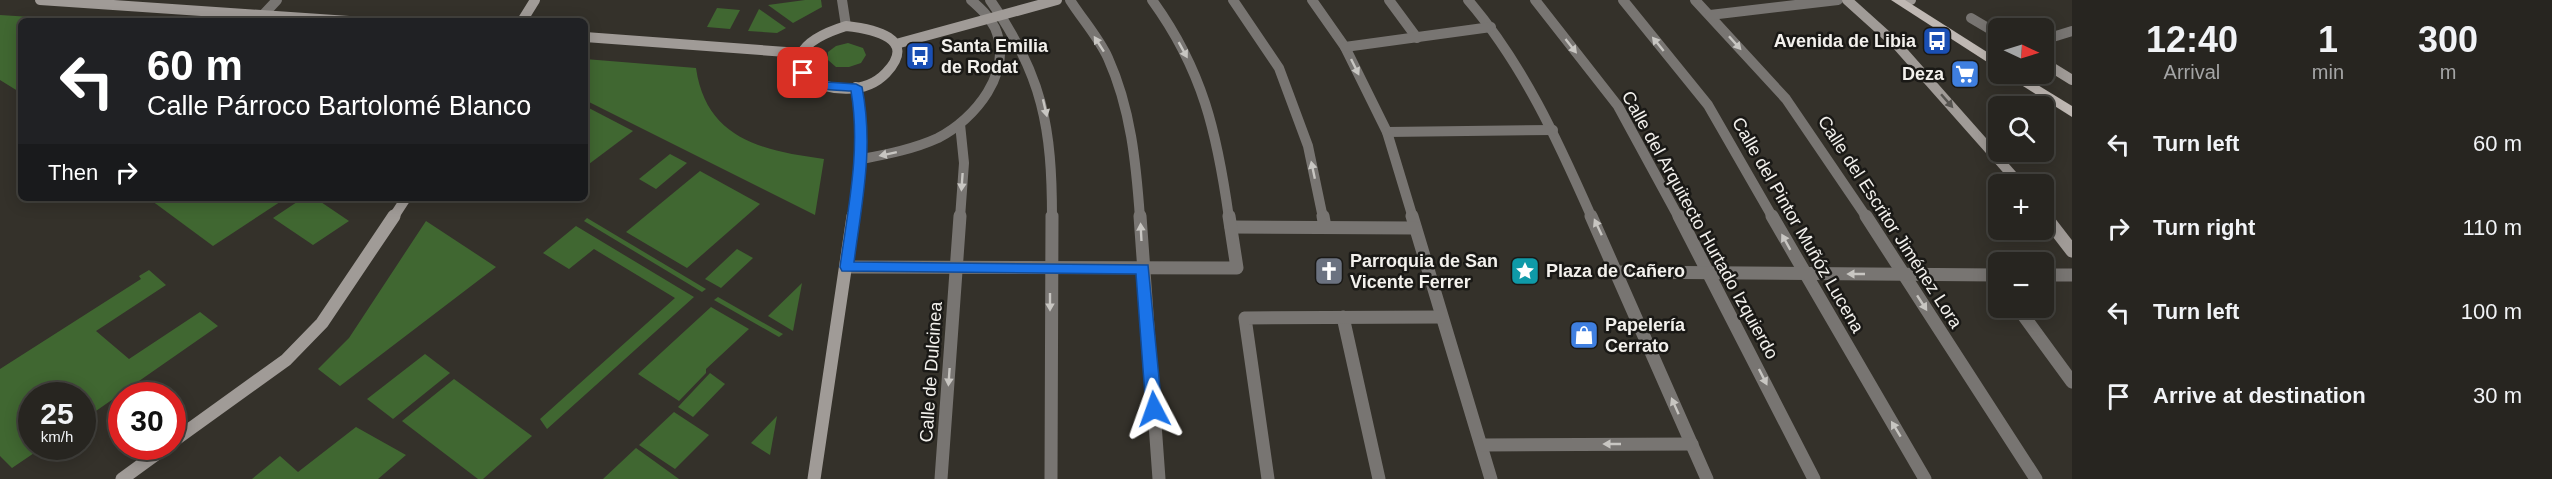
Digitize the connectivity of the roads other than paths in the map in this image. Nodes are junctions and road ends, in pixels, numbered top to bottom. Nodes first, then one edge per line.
1 (39, 0) edge
2 (277, 0) edge
3 (535, 0) edge
4 (842, 0) edge
5 (970, 0) edge
6 (990, 0) edge
7 (1057, 0) edge
8 (1070, 0) edge
9 (1152, 0) edge
10 (1233, 0) edge
11 (1312, 0) edge
12 (1389, 0) edge
13 (1468, 0) edge
14 (1535, 0) edge
15 (1623, 0) edge
16 (1695, 0) edge
17 (1838, 0) edge
18 (1847, 0) edge
19 (1897, 0) edge
20 (1910, 0) edge
21 (80, 1) edge
22 (1774, 4) edge
23 (263, 15) junction
24 (1710, 15) junction
25 (996, 16) junction
26 (306, 18) edge
27 (524, 18) edge
28 (1971, 18) dead end
29 (846, 26) junction
30 (1491, 27) junction
31 (1988, 28) edge
32 (2072, 31) edge
33 (588, 37) edge
34 (2054, 37) edge
35 (1417, 38) junction
36 (896, 44) junction
37 (1345, 47) junction
38 (1988, 51) edge
39 (1988, 51) edge
40 (800, 54) junction
41 (2054, 69) edge
42 (2072, 80) edge
43 (2027, 84) edge
44 (2044, 84) edge
45 (856, 87) junction
46 (2072, 101) edge
47 (2072, 112) edge
48 (960, 124) junction
49 (1553, 130) junction
50 (1387, 132) junction
51 (862, 159) junction
52 (2011, 174) edge
53 (404, 201) edge
54 (1231, 227) junction
55 (1326, 227) junction
56 (2054, 227) edge
57 (1415, 228) junction
58 (2072, 251) edge
59 (847, 267) junction
60 (957, 267) junction
61 (1050, 268) junction
62 (1143, 269) junction
63 (1616, 272) junction
64 (1710, 273) junction
65 (1804, 273) junction
66 (1903, 274) junction
67 (2054, 275) edge
68 (2072, 275) edge
69 (1988, 276) edge
70 (1343, 317) junction
71 (1441, 317) junction
72 (2025, 318) edge
73 (2072, 382) edge
74 (186, 432) edge
75 (1692, 444) junction
76 (1482, 445) junction
77 (148, 460) edge
78 (122, 479) edge
79 (814, 479) edge
80 (941, 479) edge
81 (1051, 479) edge
82 (1160, 479) edge
83 (1268, 479) edge
84 (1379, 479) edge
85 (1491, 479) edge
86 (1707, 479) edge
87 (1814, 479) edge
88 (1925, 479) edge
89 (2036, 479) edge

1 - 21 street
2 - 23 street
3 - 27 street
4 - 29 street
5 - 25 street
6 - 25 street
7 - 25 street
62 -> 8 street
9 -> 54 street
55 -> 10 street
11 - 37 street
12 - 35 street
13 - 30 street
14 -> 64 street, Calle del Arquitecto Hurtado Izquierdo
65 -> 15 street, Calle del Pintor Muñóz Lucena
16 - 24 street, Calle del Escritor Jiménez Lora
17 - 22 street
18 -> 52 street
19 - 38 main road
20 - 39 main road
21 - 23 street
22 - 24 street
23 - 26 street
24 -> 66 street, Calle del Escritor Jiménez Lora
25 - 36 street
25 - 48 street
25 -> 61 street
28 - 31 street
29 - 36 street
29 - 40 street
30 - 35 street
30 - 49 street
32 - 34 street
33 - 40 street
35 - 37 street
36 - 45 street
37 -> 50 street
40 - 45 street
41 - 42 street
43 - 47 main road
44 - 46 main road
45 - 51 street
48 -> 51 street
48 -> 60 street, Calle de Dulcinea
49 - 50 street
63 -> 49 street
50 - 57 street
51 - 59 street
53 - 74 street
54 - 55 street
54 - 62 street
55 - 57 street
56 - 58 street
57 - 71 street
59 - 60 street
59 - 79 street
60 - 61 street
60 -> 80 street, Calle de Dulcinea
61 - 62 street
61 -> 81 street
62 - 82 street
63 - 64 street
75 -> 63 street
64 - 65 street
64 -> 87 street, Calle del Arquitecto Hurtado Izquierdo
66 -> 65 street
88 -> 65 street, Calle del Pintor Muñóz Lucena
66 - 69 street
66 -> 89 street, Calle del Escritor Jiménez Lora
67 - 68 street
70 - 71 street
70 - 83 street
70 - 84 street
71 - 76 street
72 - 73 street
75 -> 76 street
75 - 86 street
76 - 85 street
77 - 78 street

